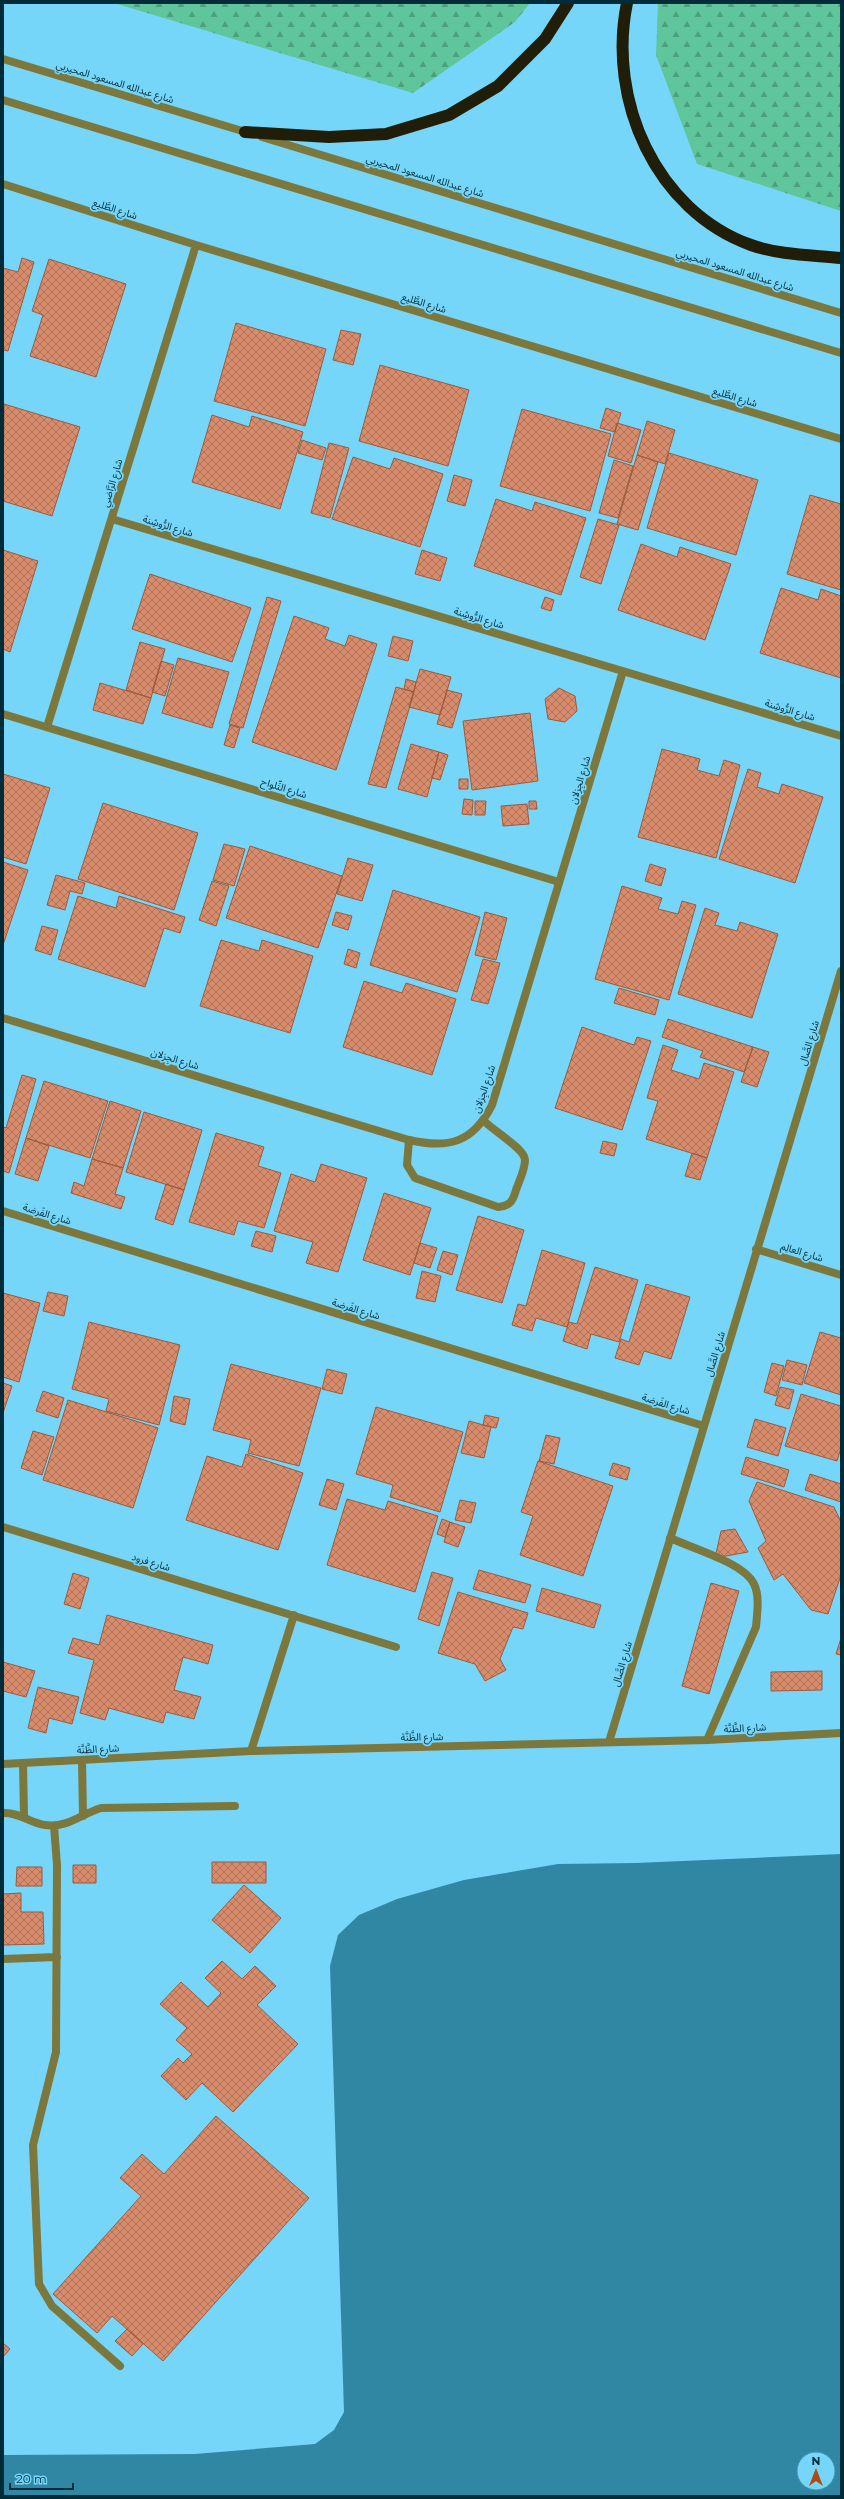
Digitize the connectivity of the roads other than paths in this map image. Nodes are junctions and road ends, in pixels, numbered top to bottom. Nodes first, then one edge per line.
1 (568, 3) edge
2 (627, 3) edge
3 (3, 59) edge
4 (3, 100) edge
5 (245, 132) junction
6 (3, 184) edge
7 (196, 245) junction
8 (841, 258) edge
9 (841, 313) edge
10 (841, 353) edge
11 (841, 440) edge
12 (112, 519) junction
13 (623, 671) junction
14 (3, 714) edge
15 (47, 727) junction
16 (841, 736) edge
17 (559, 882) junction
18 (841, 971) edge
19 (3, 1018) edge
20 (484, 1121) junction
21 (409, 1140) junction
22 (3, 1211) edge
23 (756, 1249) junction
24 (841, 1275) edge
25 (704, 1426) junction
26 (3, 1527) edge
27 (670, 1538) junction
28 (294, 1616) junction
29 (396, 1647) dead end
30 (841, 1733) edge
31 (707, 1740) junction
32 (609, 1742) junction
33 (251, 1751) junction
34 (82, 1760) junction
35 (23, 1763) junction
36 (3, 1764) edge
37 (235, 1806) dead end
38 (3, 1813) edge
39 (83, 1816) junction
40 (24, 1817) junction
41 (54, 1826) junction
42 (56, 1957) junction
43 (3, 1959) edge
44 (120, 2366) dead end

1 - 5 highway
2 - 8 highway
3 - 5 street, شارع عبدالله المسعود المحيربي
4 - 10 street
5 - 9 street, شارع عبدالله المسعود المحيربي
6 - 7 street, شارع الطَّليع
7 - 11 street, شارع الطَّليع
7 - 12 street, شارع الرَّاضي
12 - 13 street, شارع الرُّوشِنة
12 - 15 street, شارع الرَّاضي
13 - 16 street, شارع الرُّوشِنة
13 - 17 street, شارع الجِزلان
14 - 15 street, شارع التِّلواح
15 - 17 street, شارع التِّلواح
17 - 20 street, شارع الجِزلان
18 - 23 street, شارع الصَّال
19 - 21 street, شارع الجِزلان
20 - 21 street, شارع الجِزلان
20 - 21 street
22 - 25 street, شارع الفَرضة
23 - 24 street, شارع العالِم
23 - 25 street, شارع الصَّال
25 - 27 street, شارع الصَّال
26 - 28 street, شارع فرود
27 - 31 street
27 - 32 street, شارع الصَّال
28 - 29 street, شارع فرود
28 - 33 street
30 - 31 street, شارع الظَّنَّة
31 - 32 street, شارع الظَّنَّة
32 - 33 street, شارع الظَّنَّة
33 - 34 street, شارع الظَّنَّة
34 - 35 street, شارع الظَّنَّة
34 - 39 street
35 - 36 street, شارع الظَّنَّة
35 - 40 street
37 - 39 street
38 - 40 street
39 - 41 street
40 - 41 street
41 - 42 street
42 - 43 street
42 - 44 street

